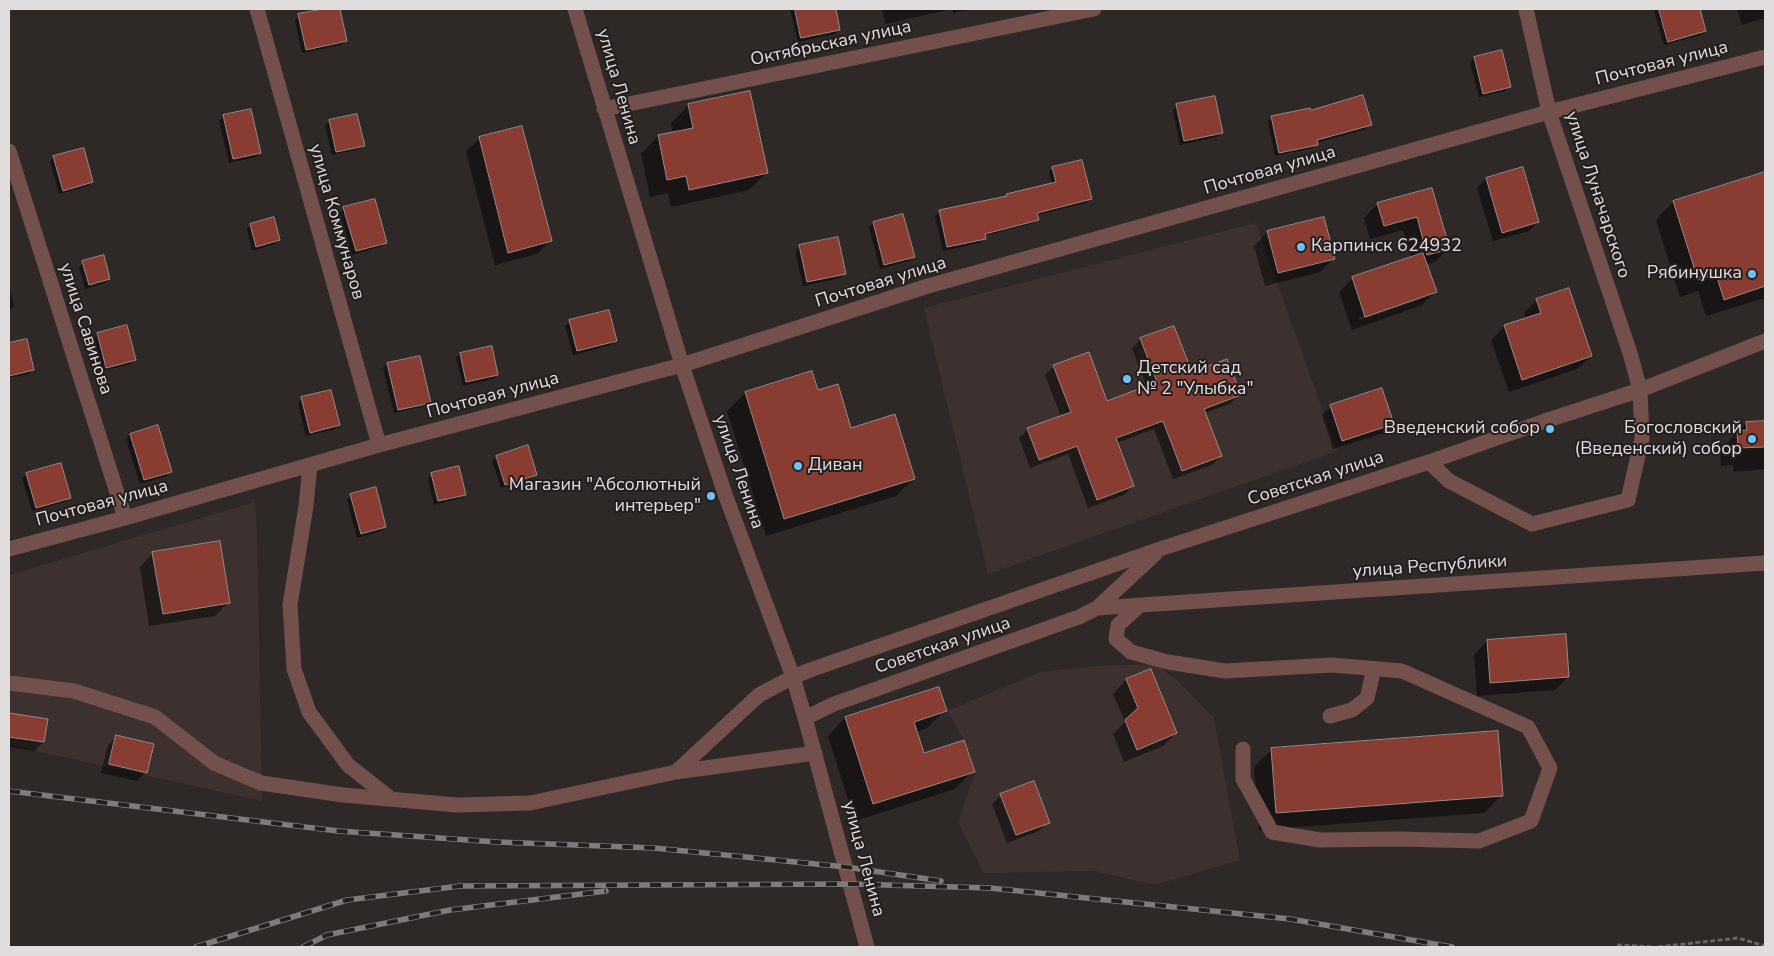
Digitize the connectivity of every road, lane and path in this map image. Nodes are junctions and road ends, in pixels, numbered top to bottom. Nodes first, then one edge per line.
1 (257, 9) edge
2 (576, 9) edge
3 (1094, 9) edge
4 (1526, 9) edge
5 (1765, 57) edge
6 (604, 109) junction
7 (1549, 112) junction
8 (9, 151) edge
9 (1765, 341) edge
10 (682, 365) junction
11 (1640, 390) junction
12 (379, 445) junction
13 (1429, 462) junction
14 (310, 465) junction
15 (125, 518) junction
16 (9, 549) edge
17 (1160, 549) junction
18 (1765, 563) edge
19 (1140, 606) junction
20 (1097, 608) junction
21 (1374, 669) junction
22 (793, 677) junction
23 (9, 683) edge
24 (1330, 716) dead end
25 (806, 718) junction
26 (1243, 749) dead end
27 (815, 753) junction
28 (676, 772) junction
29 (391, 799) junction
30 (1617, 945) dead end
31 (1765, 946) edge
32 (867, 947) edge
33 (1654, 947) edge
34 (1658, 947) edge

1 - 12 street, улица Коммунаров
2 - 6 street, улица Ленина
3 - 6 street, Октябрьская улица
4 - 7 street, улица Луначарского
5 - 7 street, Почтовая улица
6 - 10 street, улица Ленина
7 - 10 street, Почтовая улица
7 - 11 street, улица Луначарского
8 - 15 street, улица Савинова
9 - 11 street, Советская улица
10 - 12 street, Почтовая улица
10 - 22 street, улица Ленина
11 - 13 street, Советская улица
11 - 13 street, улица Луначарского
12 - 14 street, Почтовая улица
13 - 17 street, Советская улица
14 - 15 street, Почтовая улица
14 - 29 street
15 - 16 street, Почтовая улица
17 - 20 street, Советская улица
17 - 22 street, Советская улица
18 - 19 street, улица Республики
19 - 20 street, улица Республики
19 - 21 street
20 - 25 street, Советская улица
21 - 24 street
21 - 26 street
22 - 25 street, улица Ленина
22 - 28 street, Советская улица
23 - 29 street
25 - 27 street, улица Ленина
27 - 28 street
27 - 32 street, улица Ленина
28 - 29 street
30 - 33 path
31 - 34 path

